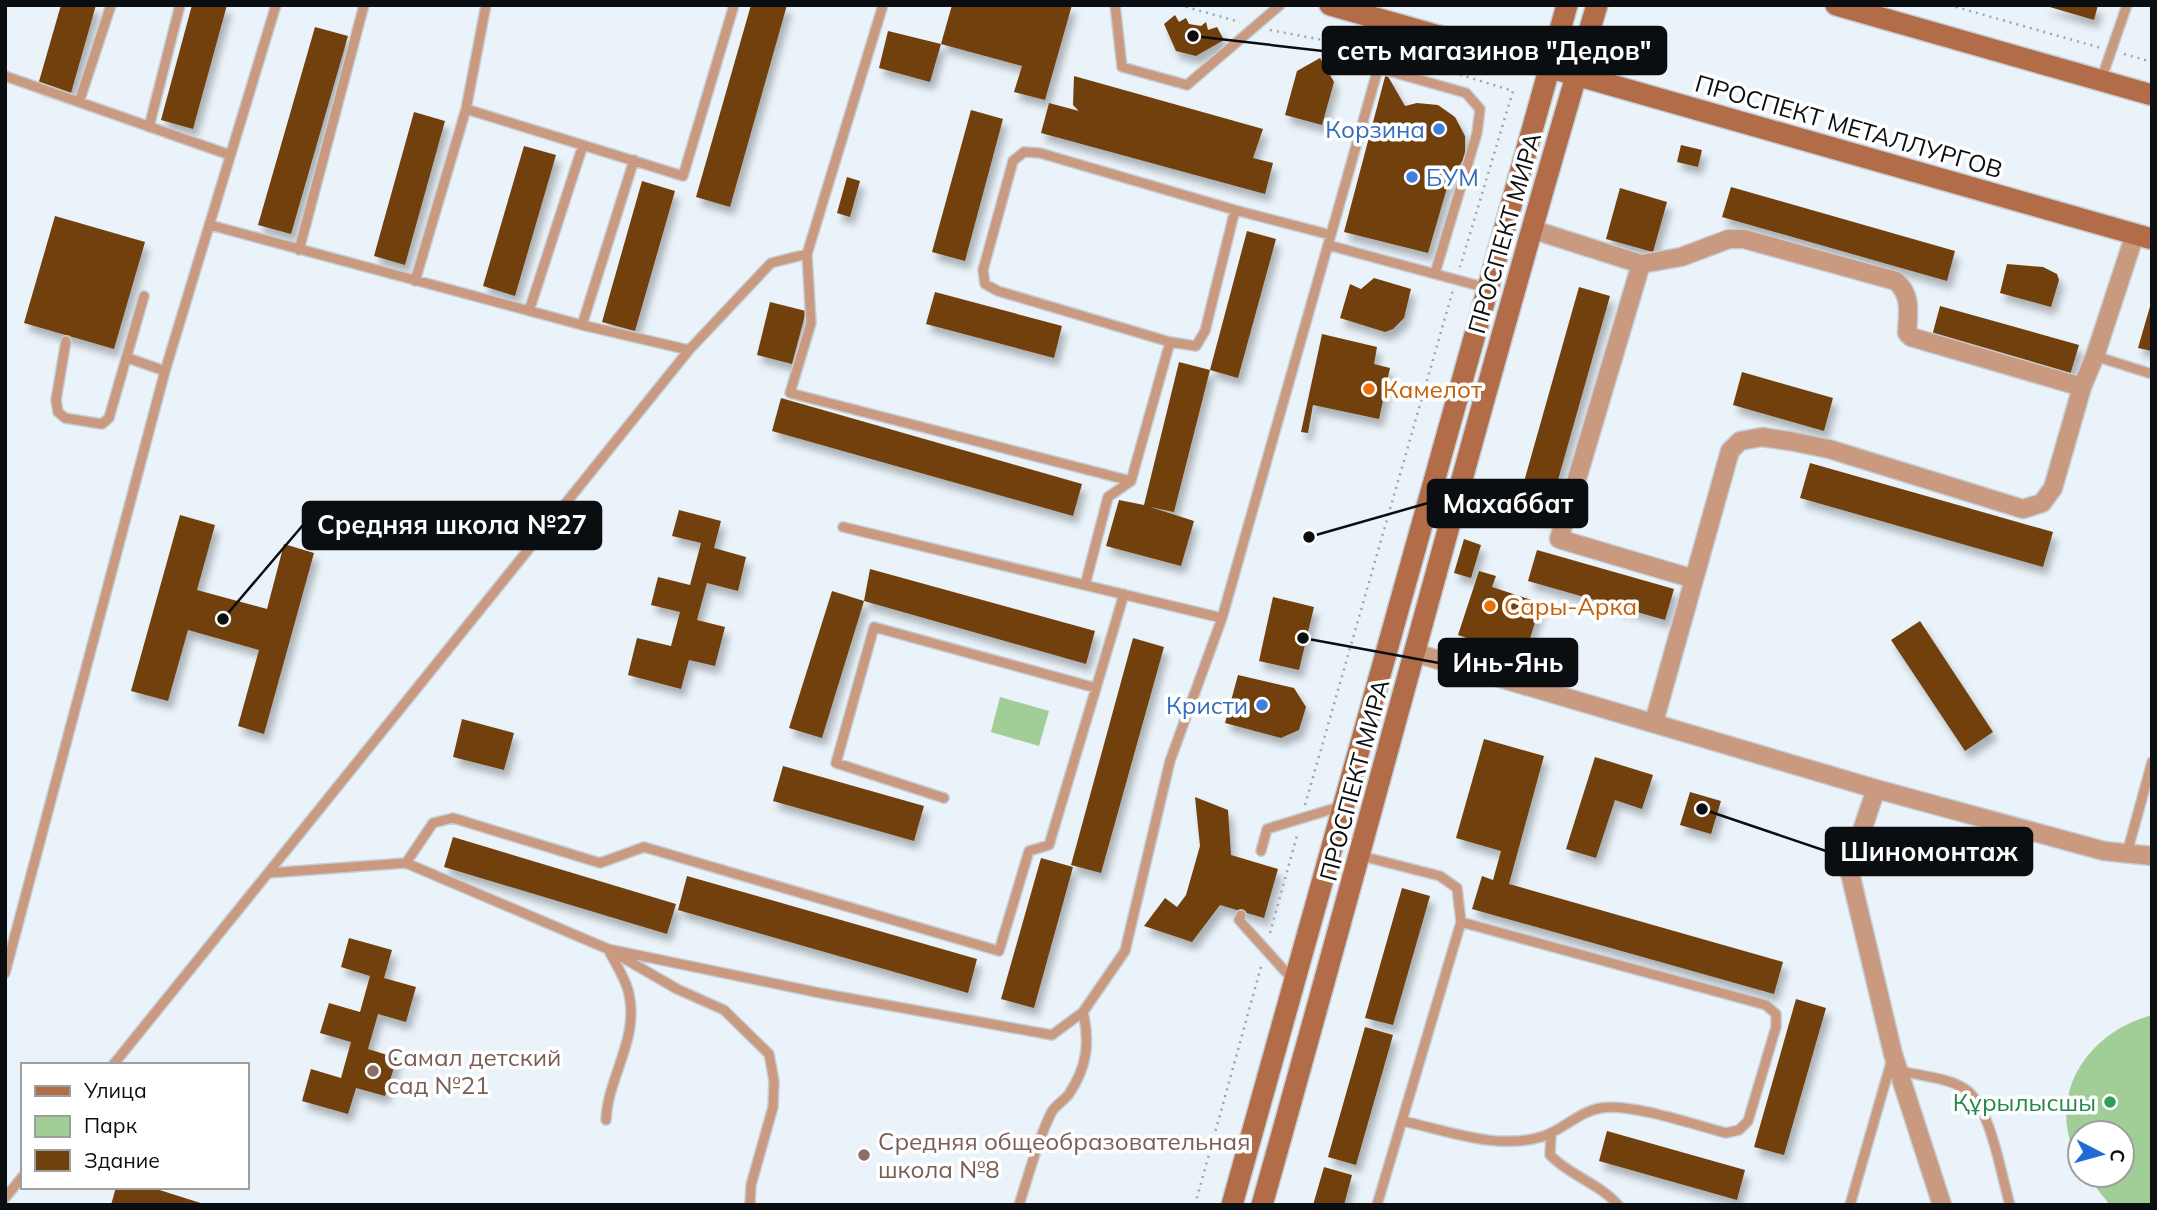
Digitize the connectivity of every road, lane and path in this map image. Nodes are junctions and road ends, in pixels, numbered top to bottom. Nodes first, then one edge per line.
1 (111, 5) edge
2 (180, 5) edge
3 (275, 5) edge
4 (364, 5) edge
5 (486, 5) edge
6 (734, 5) edge
7 (883, 5) edge
8 (1115, 5) edge
9 (1179, 5) edge
10 (1280, 5) edge
11 (1331, 5) edge
12 (1567, 5) edge
13 (1597, 5) edge
14 (1836, 5) edge
15 (1949, 5) edge
16 (2127, 5) edge
17 (1391, 23) junction
18 (1254, 26) junction
19 (1383, 51) junction
20 (2111, 51) junction
21 (2152, 62) edge
22 (1550, 66) junction
23 (1378, 68) junction
24 (1577, 75) junction
25 (5, 76) edge
26 (2100, 81) junction
27 (2152, 95) edge
28 (79, 102) junction
29 (466, 109) junction
30 (149, 127) junction
31 (583, 145) junction
32 (230, 155) junction
33 (634, 160) junction
34 (1235, 210) junction
35 (210, 225) junction
36 (1534, 230) junction
37 (1331, 235) junction
38 (2144, 237) edge
39 (1328, 245) junction
40 (299, 250) junction
41 (807, 254) junction
42 (1641, 264) junction
43 (1435, 273) junction
44 (1457, 280) junction
45 (415, 281) junction
46 (1487, 288) junction
47 (144, 296) dead end
48 (529, 311) junction
49 (582, 325) junction
50 (66, 341) dead end
51 (1170, 342) junction
52 (689, 350) junction
53 (2095, 356) junction
54 (128, 358) junction
55 (165, 371) junction
56 (2152, 374) edge
57 (1487, 385) junction
58 (2082, 387) junction
59 (1131, 481) junction
60 (843, 527) dead end
61 (1694, 579) junction
62 (1085, 585) junction
63 (1124, 594) junction
64 (1222, 618) junction
65 (1415, 653) junction
66 (1096, 688) junction
67 (1654, 722) junction
68 (2152, 762) edge
69 (1876, 789) junction
70 (944, 798) dead end
71 (1343, 806) junction
72 (1301, 818) junction
73 (1261, 851) dead end
74 (2127, 853) junction
75 (1361, 856) junction
76 (2152, 856) edge
77 (406, 863) junction
78 (268, 873) junction
79 (1241, 915) dead end
80 (1461, 922) junction
81 (608, 949) junction
82 (1265, 949) junction
83 (5, 973) edge
84 (1295, 981) junction
85 (1083, 1012) junction
86 (1893, 1054) junction
87 (115, 1063) edge
88 (1901, 1071) junction
89 (606, 1121) dead end
90 (1403, 1121) junction
91 (1551, 1134) junction
92 (21, 1178) edge
93 (5, 1198) edge
94 (751, 1205) edge
95 (1019, 1205) edge
96 (1195, 1205) edge
97 (1232, 1205) edge
98 (1262, 1205) edge
99 (1377, 1205) edge
100 (1618, 1205) edge
101 (1850, 1205) edge
102 (1942, 1205) edge
103 (2010, 1205) edge

1 - 28 lane
2 - 30 lane
3 - 32 lane
4 - 40 lane
5 - 29 lane
6 - 33 lane
7 - 41 lane
8 - 18 lane
9 - 18 path
10 - 18 lane
11 - 17 main road, ПРОСПЕКТ МЕТАЛЛУРГОВ
12 - 22 main road, ПРОСПЕКТ МИРА
13 - 24 main road, ПРОСПЕКТ МИРА
14 - 26 main road
15 - 20 path
16 - 20 lane
17 - 19 lane
17 - 22 main road, ПРОСПЕКТ МЕТАЛЛУРГОВ
18 - 19 path
19 - 23 lane
19 - 44 path
20 - 21 path
20 - 26 lane
22 - 24 main road, ПРОСПЕКТ МЕТАЛЛУРГОВ
22 - 46 main road, ПРОСПЕКТ МИРА
23 - 37 lane
23 - 43 lane
24 - 36 main road, ПРОСПЕКТ МИРА
24 - 38 main road, ПРОСПЕКТ МЕТАЛЛУРГОВ
25 - 28 lane
26 - 27 main road
28 - 30 lane
29 - 31 lane
29 - 45 lane
30 - 32 lane
31 - 33 lane
31 - 48 lane
32 - 35 lane
33 - 49 lane
34 - 37 lane
34 - 51 lane
34 - 51 lane
35 - 40 lane
35 - 55 lane
36 - 42 street
36 - 57 main road, ПРОСПЕКТ МИРА
37 - 39 lane
38 - 53 street
39 - 43 lane
39 - 64 lane
40 - 45 lane
41 - 52 lane
41 - 59 lane
42 - 58 street
42 - 61 street
43 - 44 lane
44 - 46 lane
44 - 72 path
45 - 48 lane
46 - 57 main road
46 - 71 main road, ПРОСПЕКТ МИРА
47 - 54 lane
48 - 49 lane
49 - 52 lane
50 - 54 lane
51 - 59 lane
52 - 78 lane
53 - 56 lane
53 - 58 street
54 - 55 lane
55 - 83 lane
57 - 65 main road, ПРОСПЕКТ МИРА
58 - 61 street
59 - 62 lane
60 - 62 lane
61 - 67 street
62 - 63 lane
63 - 64 lane
63 - 66 lane
64 - 85 lane
65 - 67 street
65 - 75 main road, ПРОСПЕКТ МИРА
66 - 70 lane
66 - 77 lane
67 - 69 street
68 - 74 lane
69 - 74 street
69 - 86 street
71 - 72 lane
71 - 84 main road, ПРОСПЕКТ МИРА
72 - 73 lane
72 - 82 path
74 - 76 street
75 - 80 lane
75 - 98 main road, ПРОСПЕКТ МИРА
77 - 78 lane
77 - 81 lane
78 - 87 lane
79 - 82 lane
80 - 90 lane
80 - 91 lane
81 - 85 lane
81 - 89 lane
81 - 94 lane
82 - 84 lane
82 - 96 path
84 - 97 main road, ПРОСПЕКТ МИРА
85 - 95 lane
86 - 88 street
86 - 101 lane
88 - 102 street
88 - 103 lane
90 - 91 lane
90 - 99 lane
91 - 100 lane
92 - 93 lane

